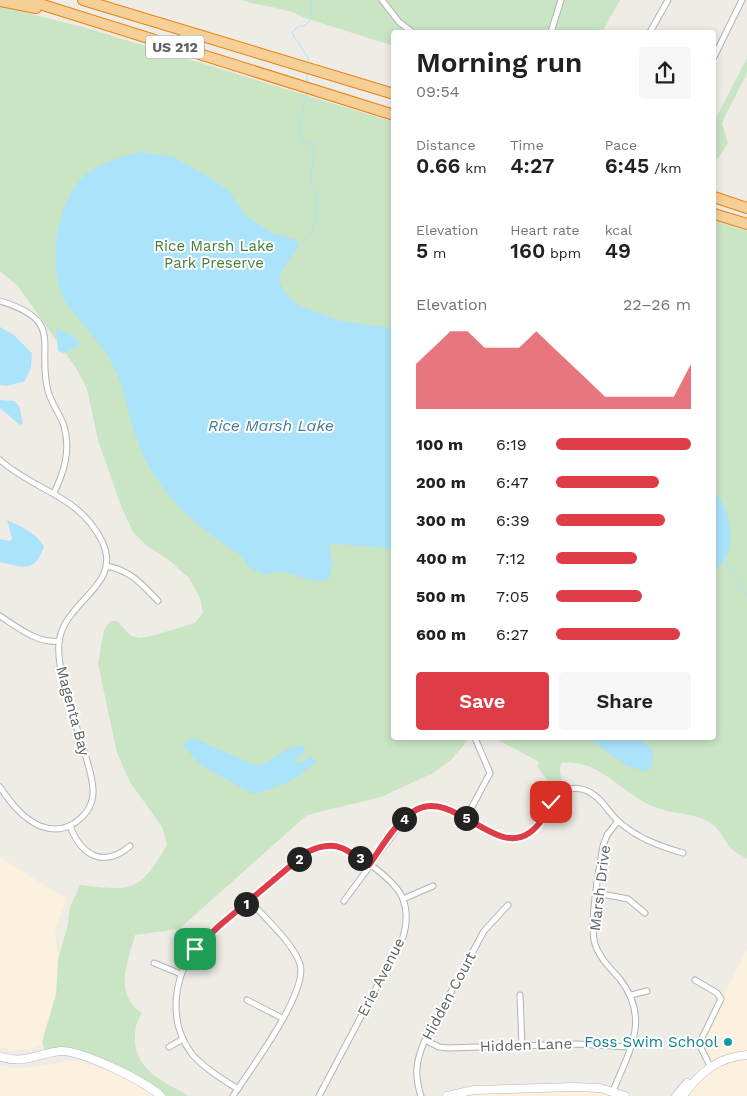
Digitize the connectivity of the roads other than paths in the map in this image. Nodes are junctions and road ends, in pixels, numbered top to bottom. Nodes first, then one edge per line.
1 (27, 0) edge
2 (83, 0) edge
3 (382, 0) edge
4 (561, 0) edge
5 (668, 0) edge
6 (742, 0) edge
7 (0, 1) edge
8 (64, 12) junction
9 (410, 30) edge
10 (552, 30) edge
11 (651, 30) edge
12 (716, 52) edge
13 (391, 93) edge
14 (391, 113) edge
15 (716, 199) edge
16 (747, 208) edge
17 (716, 215) edge
18 (747, 224) edge
19 (0, 301) edge
20 (0, 460) edge
21 (54, 493) junction
22 (106, 566) junction
23 (158, 601) dead end
24 (0, 616) edge
25 (59, 641) junction
26 (476, 740) edge
27 (0, 787) edge
28 (466, 818) junction
29 (618, 821) junction
30 (70, 826) junction
31 (130, 846) dead end
32 (683, 853) dead end
33 (369, 865) junction
34 (433, 886) dead end
35 (597, 893) junction
36 (403, 899) junction
37 (250, 901) junction
38 (344, 901) dead end
39 (508, 905) dead end
40 (645, 913) dead end
41 (154, 963) dead end
42 (308, 969) dead end
43 (301, 970) junction
44 (181, 974) junction
45 (695, 980) dead end
46 (647, 991) dead end
47 (520, 995) dead end
48 (631, 995) junction
49 (247, 1000) dead end
50 (282, 1018) junction
51 (184, 1039) junction
52 (425, 1040) junction
53 (522, 1045) junction
54 (169, 1047) dead end
55 (629, 1047) junction
56 (747, 1055) edge
57 (0, 1057) edge
58 (710, 1066) junction
59 (238, 1089) junction
60 (613, 1091) junction
61 (161, 1096) edge
62 (233, 1096) edge
63 (319, 1096) edge
64 (421, 1096) edge
65 (446, 1096) edge
66 (625, 1096) edge
67 (676, 1096) edge
68 (683, 1096) edge

1 - 8 highway, US 212
2 - 13 highway, US 212
3 - 9 street
4 - 10 street
5 - 11 street
6 - 12 street
7 - 8 highway
8 - 14 highway, US 212
15 - 16 highway
17 - 18 highway
19 - 21 street
20 - 21 street
21 - 22 street
22 - 23 street
22 - 25 street, Magenta Bay
24 - 25 street
25 - 30 street, Magenta Bay
26 - 28 street
27 - 30 street
28 - 29 street
28 - 33 street
29 - 32 street
29 - 35 street, Marsh Drive
30 - 31 street
33 - 36 street, Erie Avenue
33 - 37 street, Erie Avenue
33 - 38 street
34 - 36 street
35 - 40 street
35 - 48 street, Marsh Drive
36 - 63 street, Erie Avenue
37 - 43 street
37 - 44 street, Erie Avenue
39 - 52 street, Hidden Court
41 - 44 street
42 - 43 street
43 - 50 street
44 - 51 street, Erie Avenue
45 - 58 street
46 - 48 street
47 - 53 street
48 - 55 street, Marsh Drive
49 - 50 street
50 - 59 street
51 - 54 street
51 - 59 street, Erie Avenue
52 - 53 street, Hidden Lane
52 - 64 street, Hidden Court
53 - 55 street, Hidden Lane
55 - 60 street, Marsh Drive
56 - 58 street
57 - 61 street
58 - 67 street
58 - 68 street
59 - 62 street
60 - 65 street
60 - 66 street

